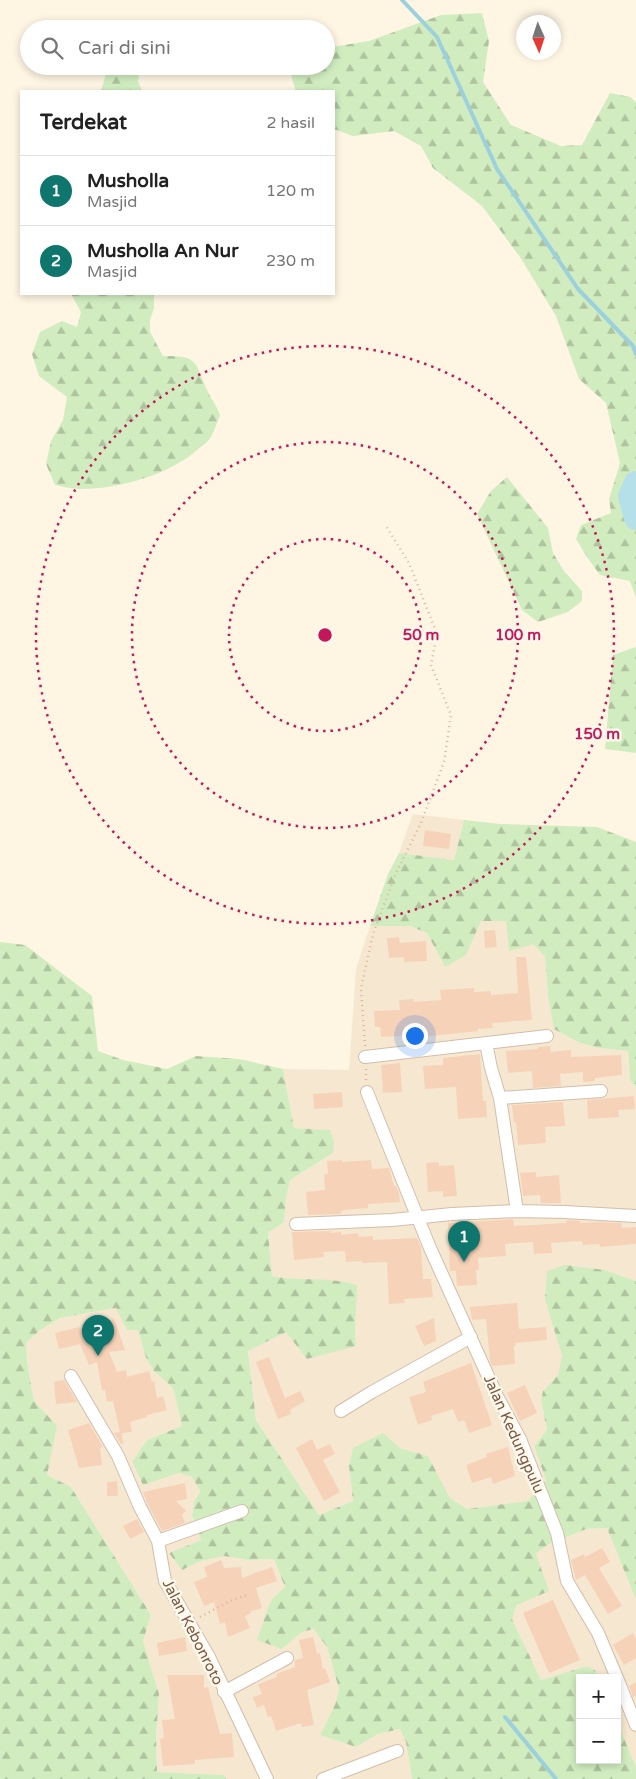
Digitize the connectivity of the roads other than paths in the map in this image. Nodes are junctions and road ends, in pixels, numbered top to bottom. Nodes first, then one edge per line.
1 (547, 1036) dead end
2 (486, 1043) junction
3 (365, 1057) road end
4 (601, 1091) dead end
5 (367, 1092) road end
6 (500, 1098) junction
7 (517, 1211) junction
8 (636, 1216) edge
9 (418, 1218) junction
10 (296, 1224) dead end
11 (471, 1338) junction
12 (71, 1376) dead end
13 (341, 1411) dead end
14 (242, 1512) dead end
15 (158, 1541) junction
16 (288, 1658) dead end
17 (615, 1674) edge
18 (621, 1688) edge
19 (224, 1692) junction
20 (636, 1725) edge
21 (397, 1751) dead end
22 (268, 1779) edge
23 (323, 1779) edge

1 - 2 street
2 - 3 street
2 - 6 street
4 - 6 street
5 - 9 street, Jalan Kedungpulu
6 - 7 street
7 - 8 street
7 - 9 street
9 - 10 street
9 - 11 street, Jalan Kedungpulu
11 - 13 street
11 - 17 street, Jalan Kedungpulu
12 - 15 street, Jalan Kebonroto
14 - 15 street
15 - 19 street, Jalan Kebonroto
16 - 19 street
18 - 20 street, Jalan Kedungpulu
19 - 22 street, Jalan Kebonroto
21 - 23 street

